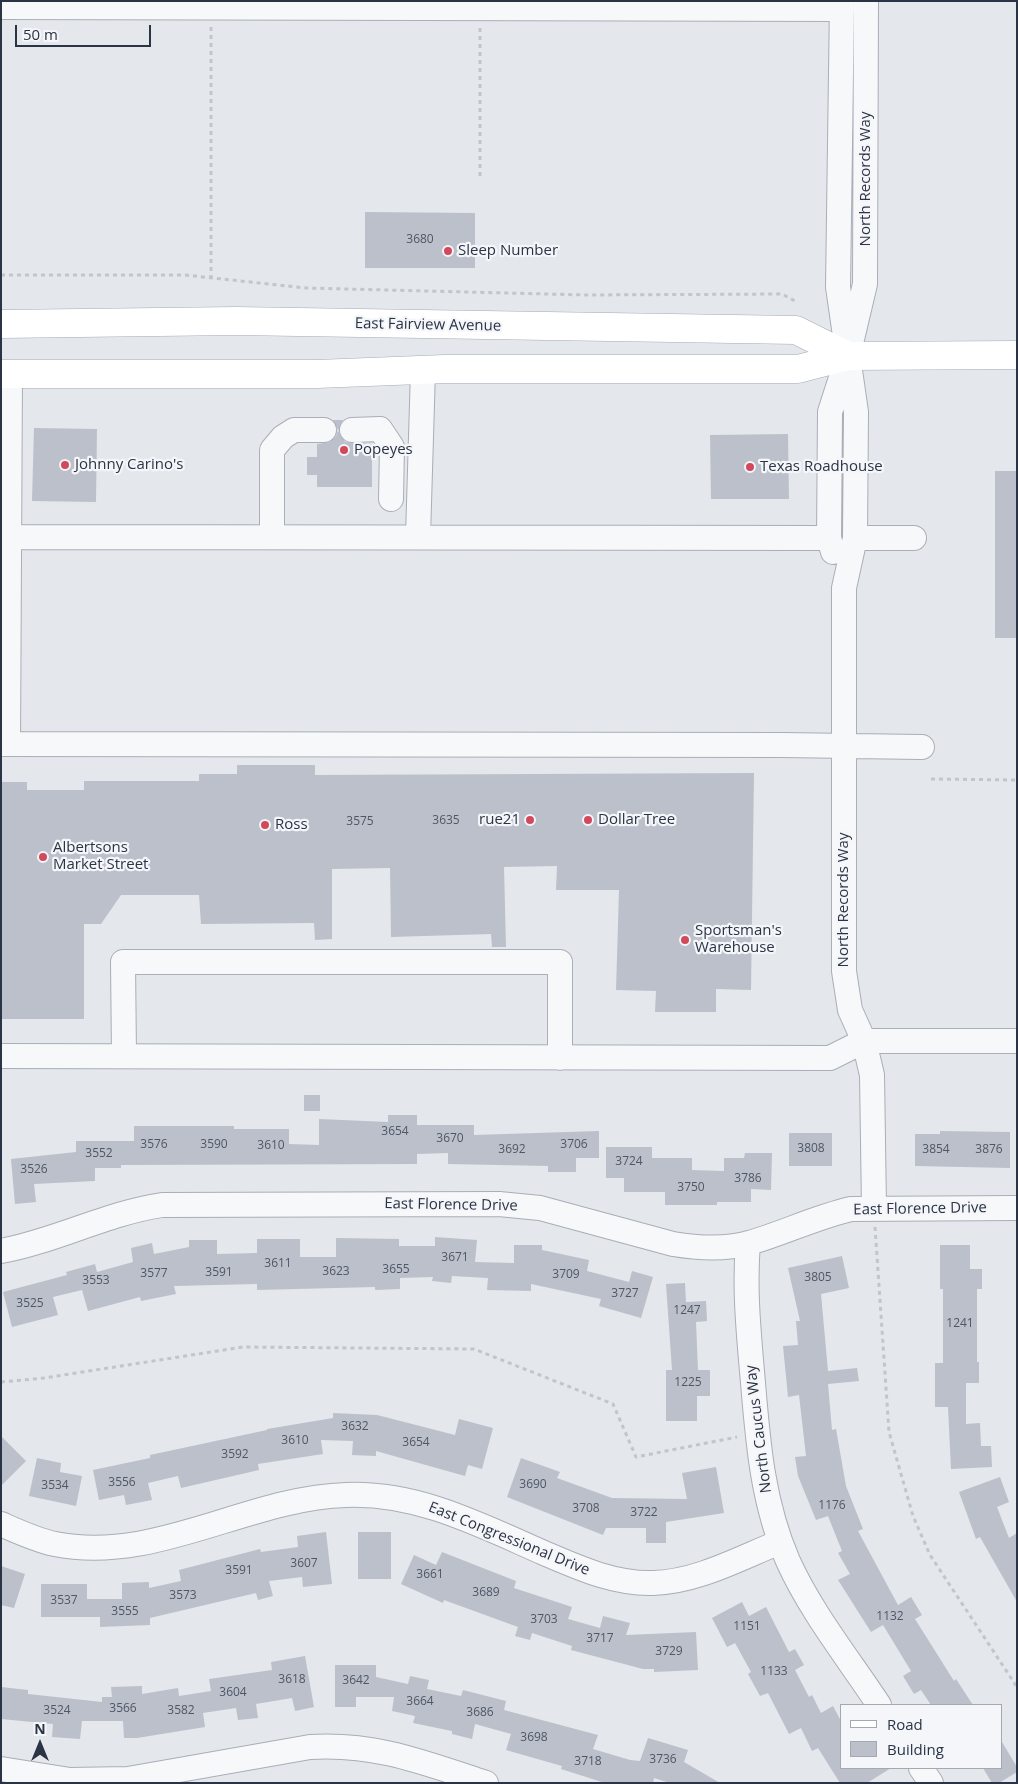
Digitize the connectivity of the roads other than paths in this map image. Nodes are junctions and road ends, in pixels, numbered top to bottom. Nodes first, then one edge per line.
1 (866, 1) edge
2 (181, 4) edge
3 (842, 5) edge
4 (476, 6) edge
5 (1, 7) edge
6 (1, 324) edge
7 (1017, 355) edge
8 (848, 356) junction
9 (423, 370) junction
10 (6, 374) edge
11 (324, 430) dead end
12 (352, 430) dead end
13 (391, 499) dead end
14 (4, 537) edge
15 (272, 537) junction
16 (418, 537) junction
17 (829, 538) junction
18 (855, 538) junction
19 (914, 538) dead end
20 (844, 588) junction
21 (5, 744) edge
22 (844, 745) junction
23 (922, 747) dead end
24 (864, 1041) junction
25 (1017, 1041) edge
26 (1, 1056) edge
27 (124, 1056) junction
28 (560, 1058) junction
29 (1017, 1208) edge
30 (875, 1216) junction
31 (748, 1243) junction
32 (1, 1251) edge
33 (1, 1524) edge
34 (780, 1542) junction
35 (878, 1704) edge
36 (1, 1769) edge
37 (922, 1769) edge
38 (486, 1783) edge
39 (931, 1783) edge

1 - 8 street, North Records Way
2 - 4 street
2 - 5 street
3 - 4 street
3 - 8 street, North Records Way
6 - 8 main road, East Fairview Avenue
7 - 8 main road, East Fairview Avenue
8 - 9 main road, East Fairview Avenue
8 - 17 street, North Records Way
8 - 18 street, North Records Way
9 - 10 main road, East Fairview Avenue
9 - 16 street
10 - 14 street
11 - 15 street
12 - 13 street
14 - 15 street
14 - 21 street
15 - 16 street
16 - 17 street
17 - 20 street, North Records Way
18 - 19 street
18 - 20 street, North Records Way
20 - 22 street, North Records Way
21 - 22 street
22 - 23 street
22 - 24 street, North Records Way
24 - 25 street
24 - 28 street
24 - 30 street, North Records Way
26 - 27 street
27 - 28 street
27 - 28 street
29 - 30 street, East Florence Drive
30 - 31 street, East Florence Drive
31 - 32 street, East Florence Drive
31 - 34 street, North Caucus Way
33 - 34 street, East Congressional Drive
34 - 35 street, North Caucus Way
36 - 38 street
37 - 39 street

